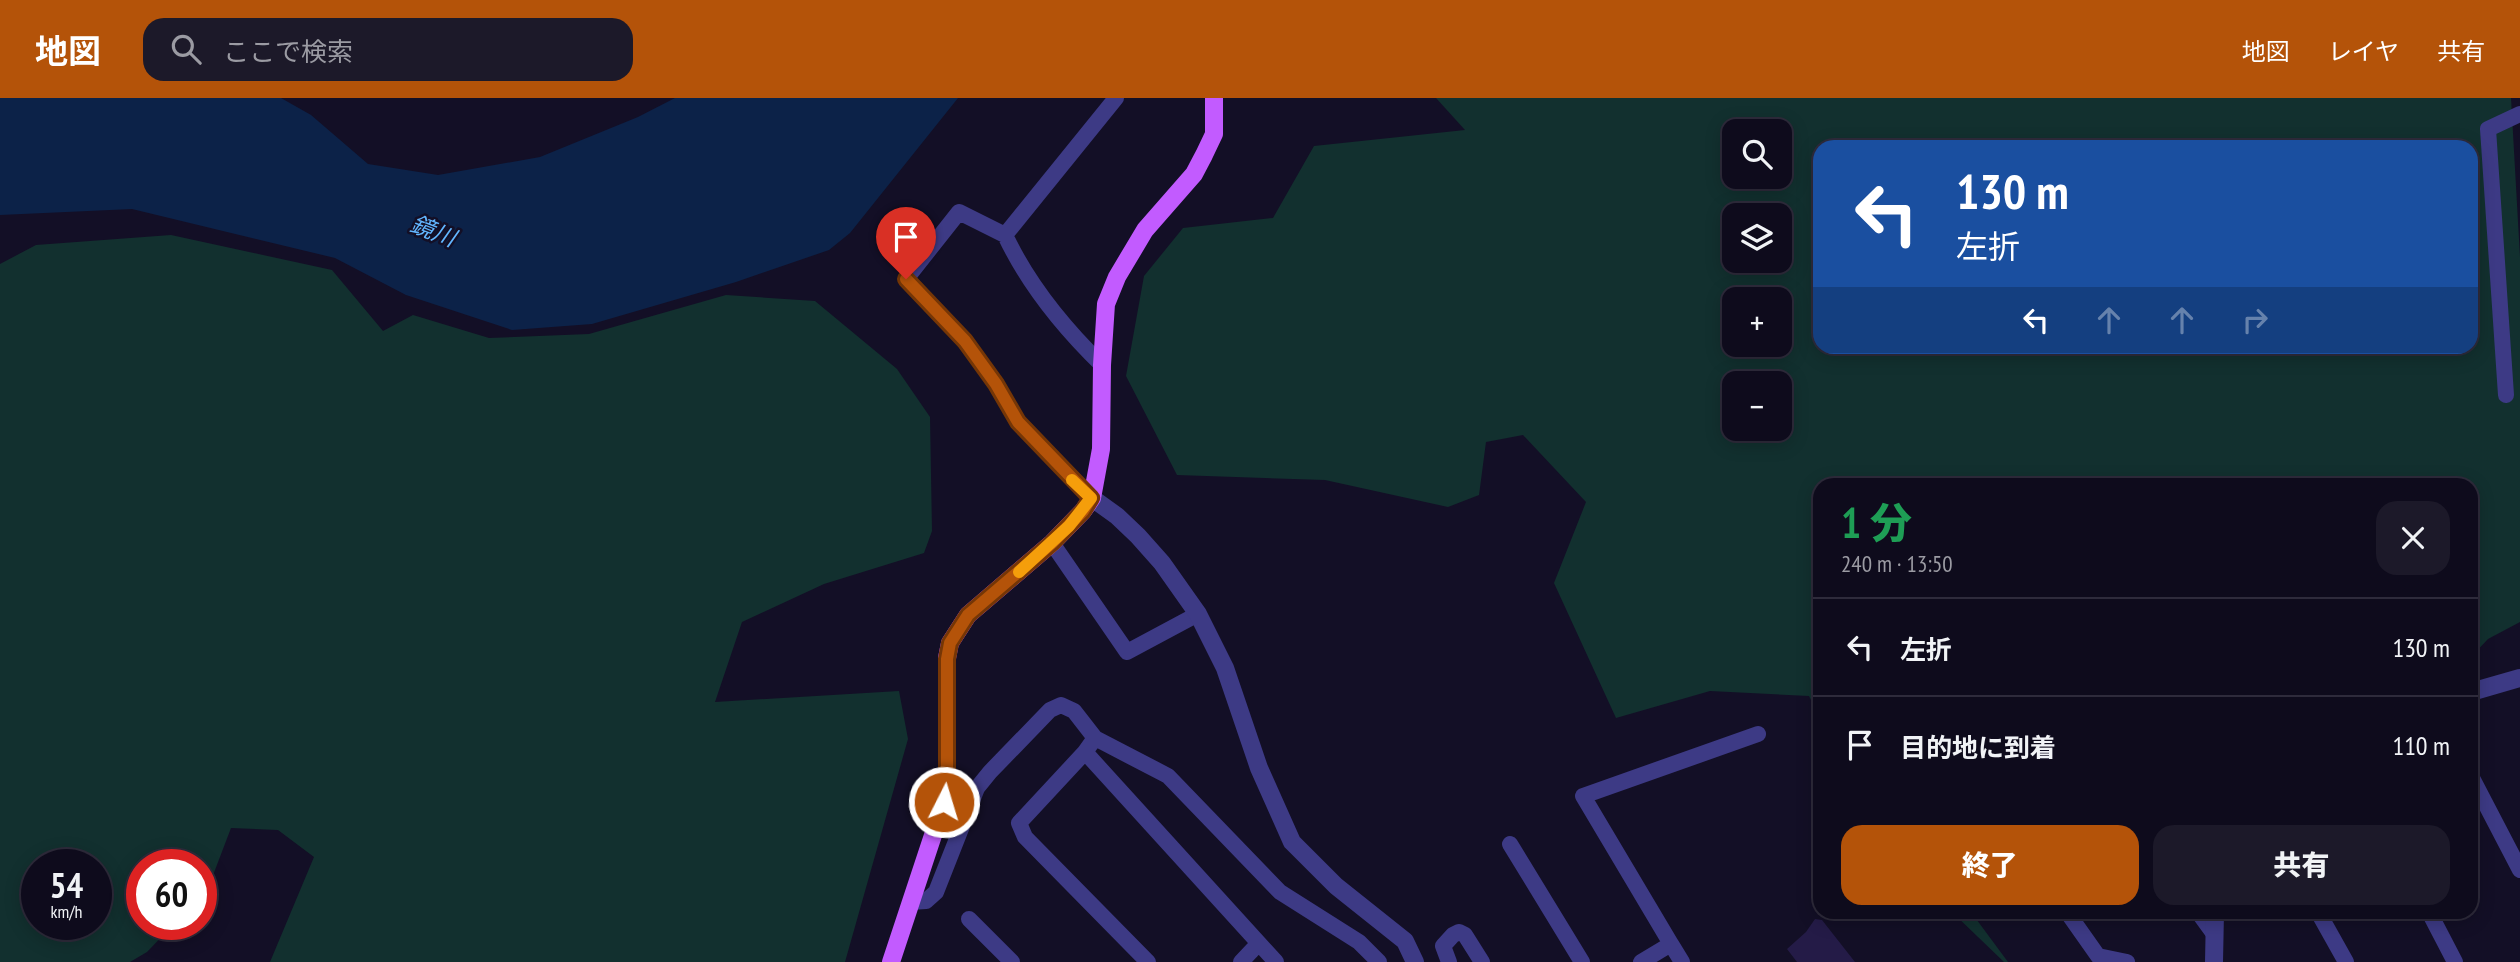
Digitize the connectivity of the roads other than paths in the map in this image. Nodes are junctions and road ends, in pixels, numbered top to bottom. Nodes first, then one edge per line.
1 (1116, 98) edge
2 (1214, 98) edge
3 (2520, 114) edge
4 (1005, 235) junction
5 (1102, 365) junction
6 (2506, 395) dead end
7 (1091, 498) junction
8 (1052, 543) junction
9 (1198, 614) junction
10 (2520, 678) edge
11 (2478, 690) edge
12 (1758, 734) dead end
13 (1095, 738) junction
14 (1085, 752) junction
15 (2478, 789) edge
16 (1510, 844) dead end
17 (2520, 870) edge
18 (911, 902) junction
19 (969, 919) dead end
20 (2072, 919) edge
21 (2203, 919) edge
22 (2214, 919) edge
23 (2322, 919) edge
24 (2433, 919) edge
25 (2214, 934) junction
26 (1258, 944) junction
27 (1671, 944) junction
28 (891, 962) edge
29 (1012, 962) edge
30 (1148, 962) edge
31 (1241, 962) edge
32 (1276, 962) edge
33 (1379, 962) edge
34 (1415, 962) edge
35 (1449, 962) edge
36 (1482, 962) edge
37 (1582, 962) edge
38 (1641, 962) edge
39 (1682, 962) edge
40 (2127, 962) edge
41 (2214, 962) edge
42 (2346, 962) edge
43 (2455, 962) edge

1 - 4 street
2 - 5 main road
3 - 6 street
4 - 5 street
4 - 7 street
5 - 7 main road
7 - 8 main road
7 - 9 street
8 - 9 street
8 - 18 main road
9 - 34 street
10 - 11 street
12 - 27 street
13 - 14 street
13 - 18 street
13 - 33 street
14 - 26 street
14 - 30 street
15 - 17 street
16 - 37 street
18 - 28 main road
19 - 29 street
20 - 40 street
21 - 25 street
22 - 25 street
23 - 42 street
24 - 43 street
25 - 41 street
26 - 31 street
26 - 32 street
27 - 38 street
27 - 39 street
35 - 36 street

